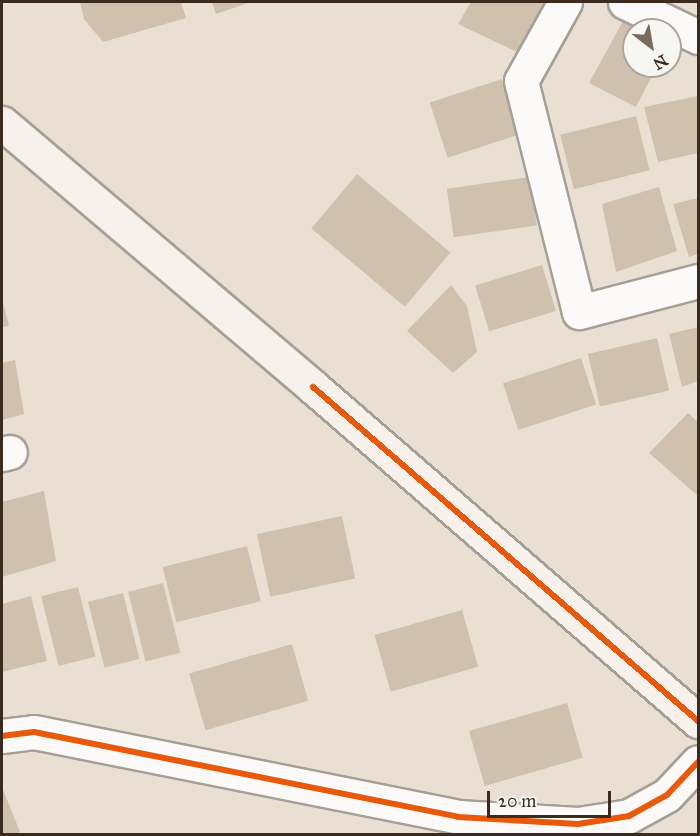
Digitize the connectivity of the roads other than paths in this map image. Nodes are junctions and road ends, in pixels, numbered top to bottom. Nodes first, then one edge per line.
1 (565, 2) edge
2 (625, 2) edge
3 (699, 37) edge
4 (2, 123) edge
5 (699, 281) edge
6 (699, 721) edge
7 (2, 736) edge
8 (699, 762) edge

1 - 5 street
2 - 3 street
4 - 6 street
7 - 8 street

